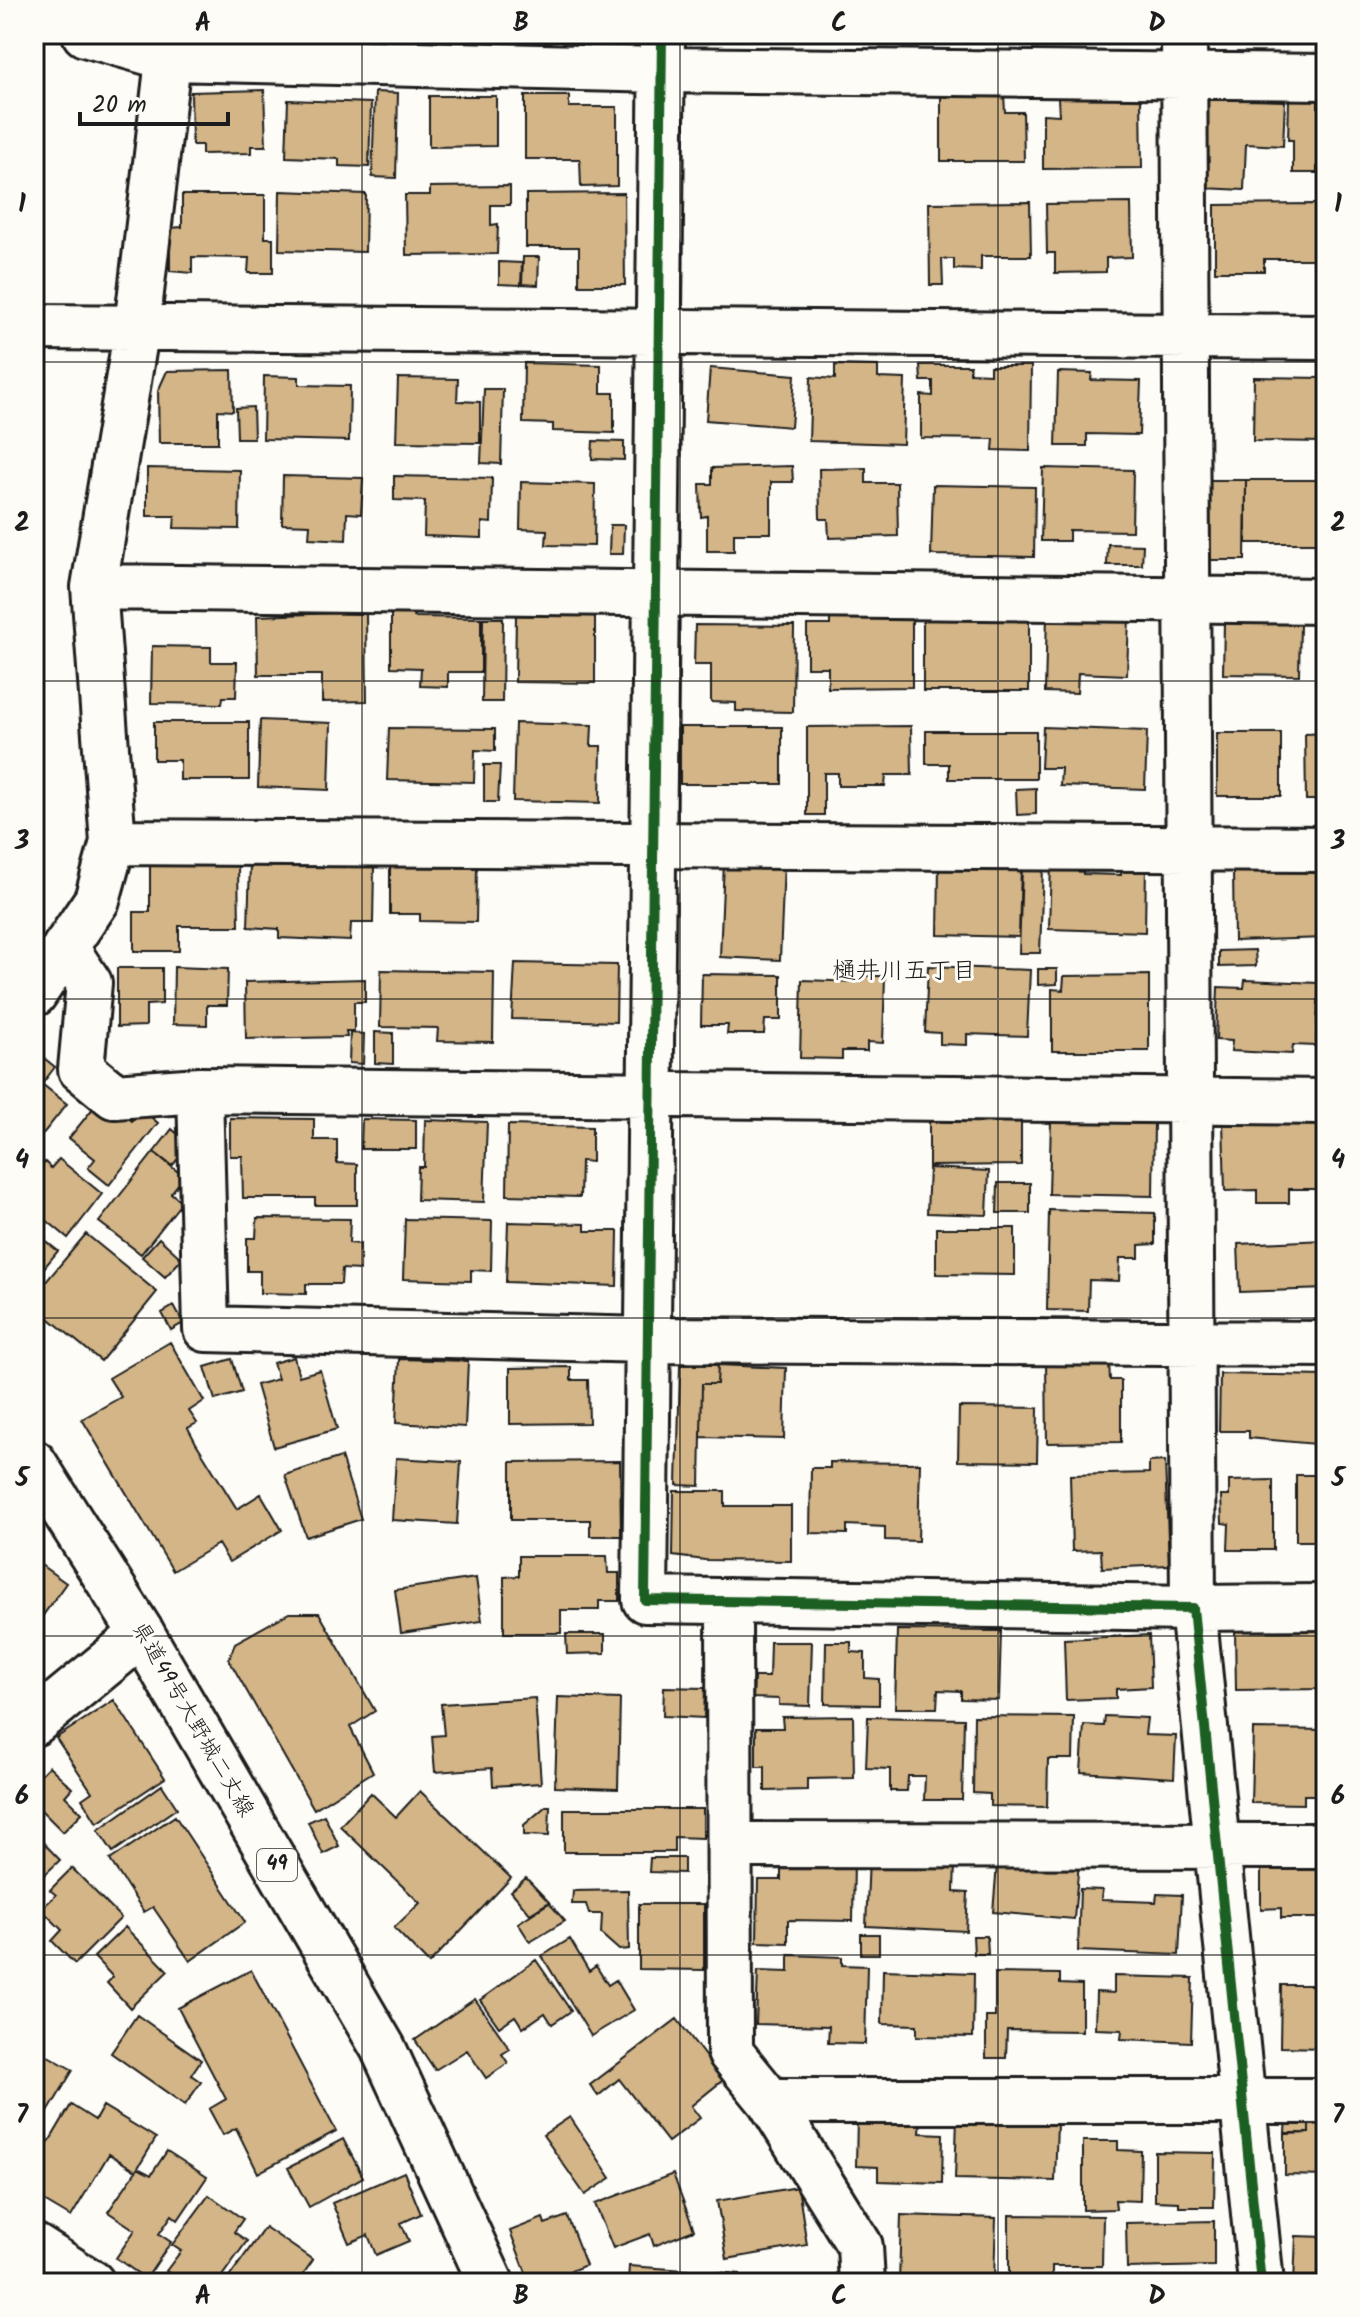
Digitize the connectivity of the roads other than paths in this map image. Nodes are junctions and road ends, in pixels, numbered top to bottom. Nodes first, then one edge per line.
1 (85, 34) edge
2 (170, 46) edge
3 (662, 52) edge
4 (1184, 54) edge
5 (1326, 77) edge
6 (137, 327) junction
7 (51, 328) edge
8 (658, 333) junction
9 (1187, 337) junction
10 (1326, 337) edge
11 (94, 587) junction
12 (655, 595) junction
13 (1188, 599) junction
14 (1326, 601) edge
15 (113, 842) junction
16 (653, 843) junction
17 (1189, 848) junction
18 (1326, 849) edge
19 (65, 947) junction
20 (34, 994) edge
21 (200, 1090) junction
22 (651, 1096) junction
23 (1190, 1101) junction
24 (1326, 1102) edge
25 (648, 1340) junction
26 (1192, 1343) junction
27 (1326, 1344) edge
28 (34, 1463) edge
29 (729, 1601) junction
30 (1326, 1607) edge
31 (1193, 1608) junction
32 (142, 1634) junction
33 (34, 1723) edge
34 (1216, 1844) junction
35 (730, 1845) junction
36 (1326, 1846) edge
37 (770, 2101) junction
38 (1243, 2101) junction
39 (1326, 2101) edge
40 (34, 2246) edge
41 (92, 2283) edge
42 (491, 2283) edge
43 (862, 2283) edge
44 (1261, 2283) edge

1 - 2 street
2 - 3 street
2 - 6 street
3 - 4 street
3 - 8 street
4 - 5 street
4 - 9 street
6 - 7 street
6 - 8 street
6 - 11 street
8 - 9 street
8 - 12 street
9 - 10 street
9 - 13 street
11 - 12 street
11 - 15 street
12 - 13 street
12 - 16 street
13 - 14 street
13 - 17 street
15 - 16 street
15 - 19 street
16 - 17 street
16 - 22 street
17 - 18 street
17 - 23 street
19 - 20 street
19 - 21 street
21 - 22 street
21 - 25 street
22 - 23 street
22 - 25 street
23 - 24 street
23 - 26 street
25 - 26 street
25 - 29 street
26 - 27 street
26 - 31 street
28 - 32 street, 県道49号大野城二丈線 / 49
29 - 31 street
29 - 35 street
30 - 31 street
31 - 34 street
32 - 33 street
32 - 42 street, 県道49号大野城二丈線 / 49
34 - 35 street
34 - 36 street
34 - 38 street
35 - 37 street
37 - 38 street
37 - 43 street
38 - 39 street
38 - 44 street
40 - 41 street

